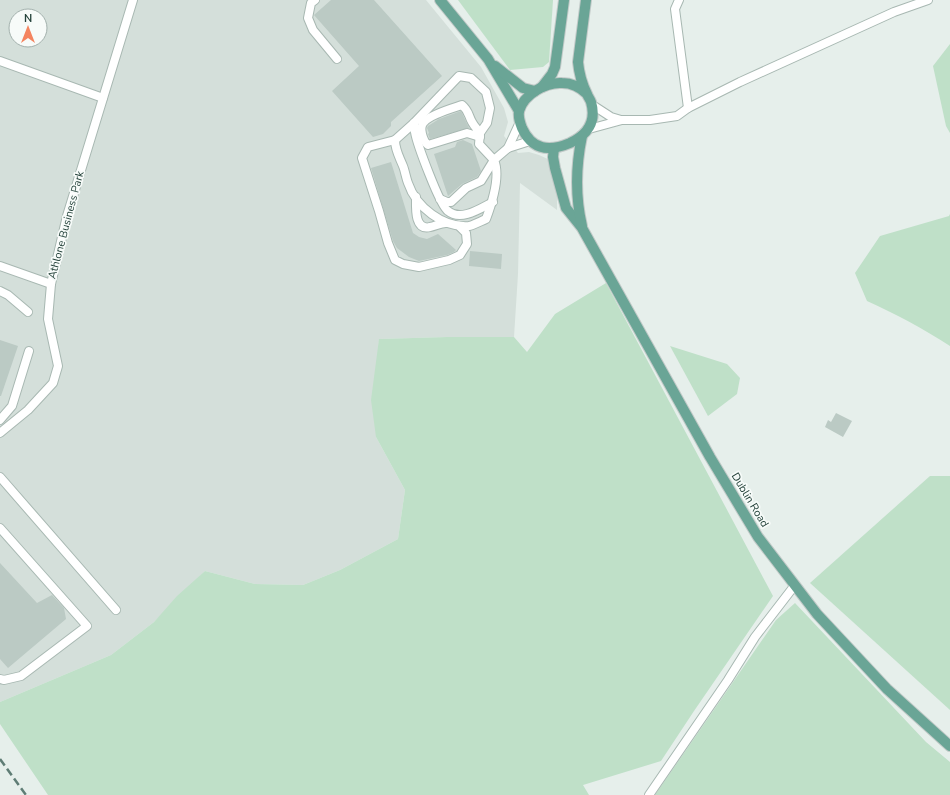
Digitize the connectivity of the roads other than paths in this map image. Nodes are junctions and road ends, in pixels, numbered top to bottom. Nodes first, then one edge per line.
1 (133, 0) edge
2 (315, 0) edge
3 (440, 0) edge
4 (564, 0) edge
5 (586, 0) edge
6 (679, 0) edge
7 (928, 0) edge
8 (337, 59) dead end
9 (488, 59) junction
10 (0, 61) edge
11 (539, 89) junction
12 (586, 94) junction
13 (103, 98) junction
14 (592, 104) junction
15 (688, 108) junction
16 (519, 111) junction
17 (622, 120) junction
18 (520, 122) junction
19 (414, 123) junction
20 (586, 133) junction
21 (480, 135) junction
22 (395, 140) junction
23 (530, 141) junction
24 (508, 148) junction
25 (554, 148) junction
26 (494, 160) junction
27 (416, 197) junction
28 (440, 199) junction
29 (493, 202) junction
30 (446, 222) junction
31 (459, 226) junction
32 (582, 228) junction
33 (0, 266) edge
34 (51, 284) junction
35 (0, 290) edge
36 (28, 312) dead end
37 (29, 350) dead end
38 (0, 420) edge
39 (0, 433) edge
40 (0, 477) edge
41 (0, 528) edge
42 (794, 585) junction
43 (116, 610) dead end
44 (0, 679) edge
45 (950, 746) edge
46 (649, 795) edge

1 - 13 street, Athlone Business Park
2 - 8 street
3 - 9 main road
4 - 11 main road
5 - 12 main road
6 - 15 street
7 - 15 street
9 - 11 main road
9 - 16 main road
10 - 13 street
11 - 12 main road
11 - 16 main road
12 - 14 main road
13 - 34 street, Athlone Business Park
14 - 17 street
14 - 20 main road
15 - 17 street
16 - 18 main road
17 - 20 street
18 - 23 main road
18 - 24 street
19 - 21 street
19 - 22 street
19 - 28 street
20 - 25 main road
20 - 32 main road, Dublin Road
21 - 21 street
21 - 26 street
22 - 27 street
22 - 31 street
23 - 24 street
23 - 25 main road
24 - 26 street
25 - 32 main road, Dublin Road
26 - 28 street
26 - 29 street
27 - 30 street
27 - 30 street
28 - 29 street
29 - 31 street
30 - 31 street
32 - 42 main road, Dublin Road
33 - 34 street
34 - 39 street, Athlone Business Park
35 - 36 street
37 - 38 street
40 - 43 street
41 - 44 street
42 - 45 main road, Dublin Road
42 - 46 street

